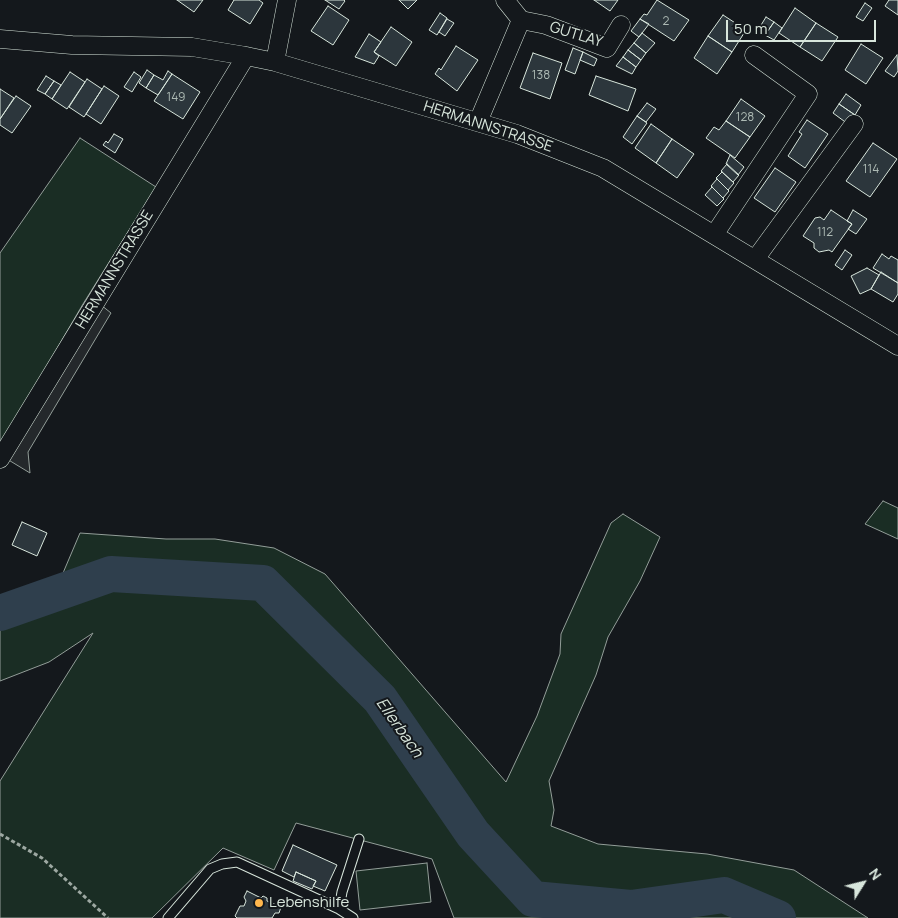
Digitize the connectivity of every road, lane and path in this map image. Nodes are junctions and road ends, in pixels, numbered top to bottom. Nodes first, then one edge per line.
1 (287, 0) edge
2 (505, 0) edge
3 (521, 20) junction
4 (621, 25) dead end
5 (0, 39) edge
6 (754, 55) dead end
7 (246, 56) junction
8 (275, 62) junction
9 (478, 122) junction
10 (854, 124) dead end
11 (714, 235) junction
12 (756, 258) junction
13 (898, 346) edge
14 (0, 458) edge
15 (0, 834) edge
16 (359, 838) dead end
17 (339, 909) junction
18 (108, 918) edge
19 (168, 918) edge
20 (353, 918) edge

1 - 8 street
2 - 3 street
3 - 4 street, GUTLAY
3 - 9 street
5 - 7 street, HERMANNSTRASSE
6 - 11 street
7 - 8 street, HERMANNSTRASSE
7 - 14 street, HERMANNSTRASSE
8 - 9 street, HERMANNSTRASSE
9 - 11 street, HERMANNSTRASSE
10 - 12 street
11 - 12 street, HERMANNSTRASSE
12 - 13 street, HERMANNSTRASSE
15 - 18 path
16 - 17 lane
17 - 19 lane
17 - 20 lane

